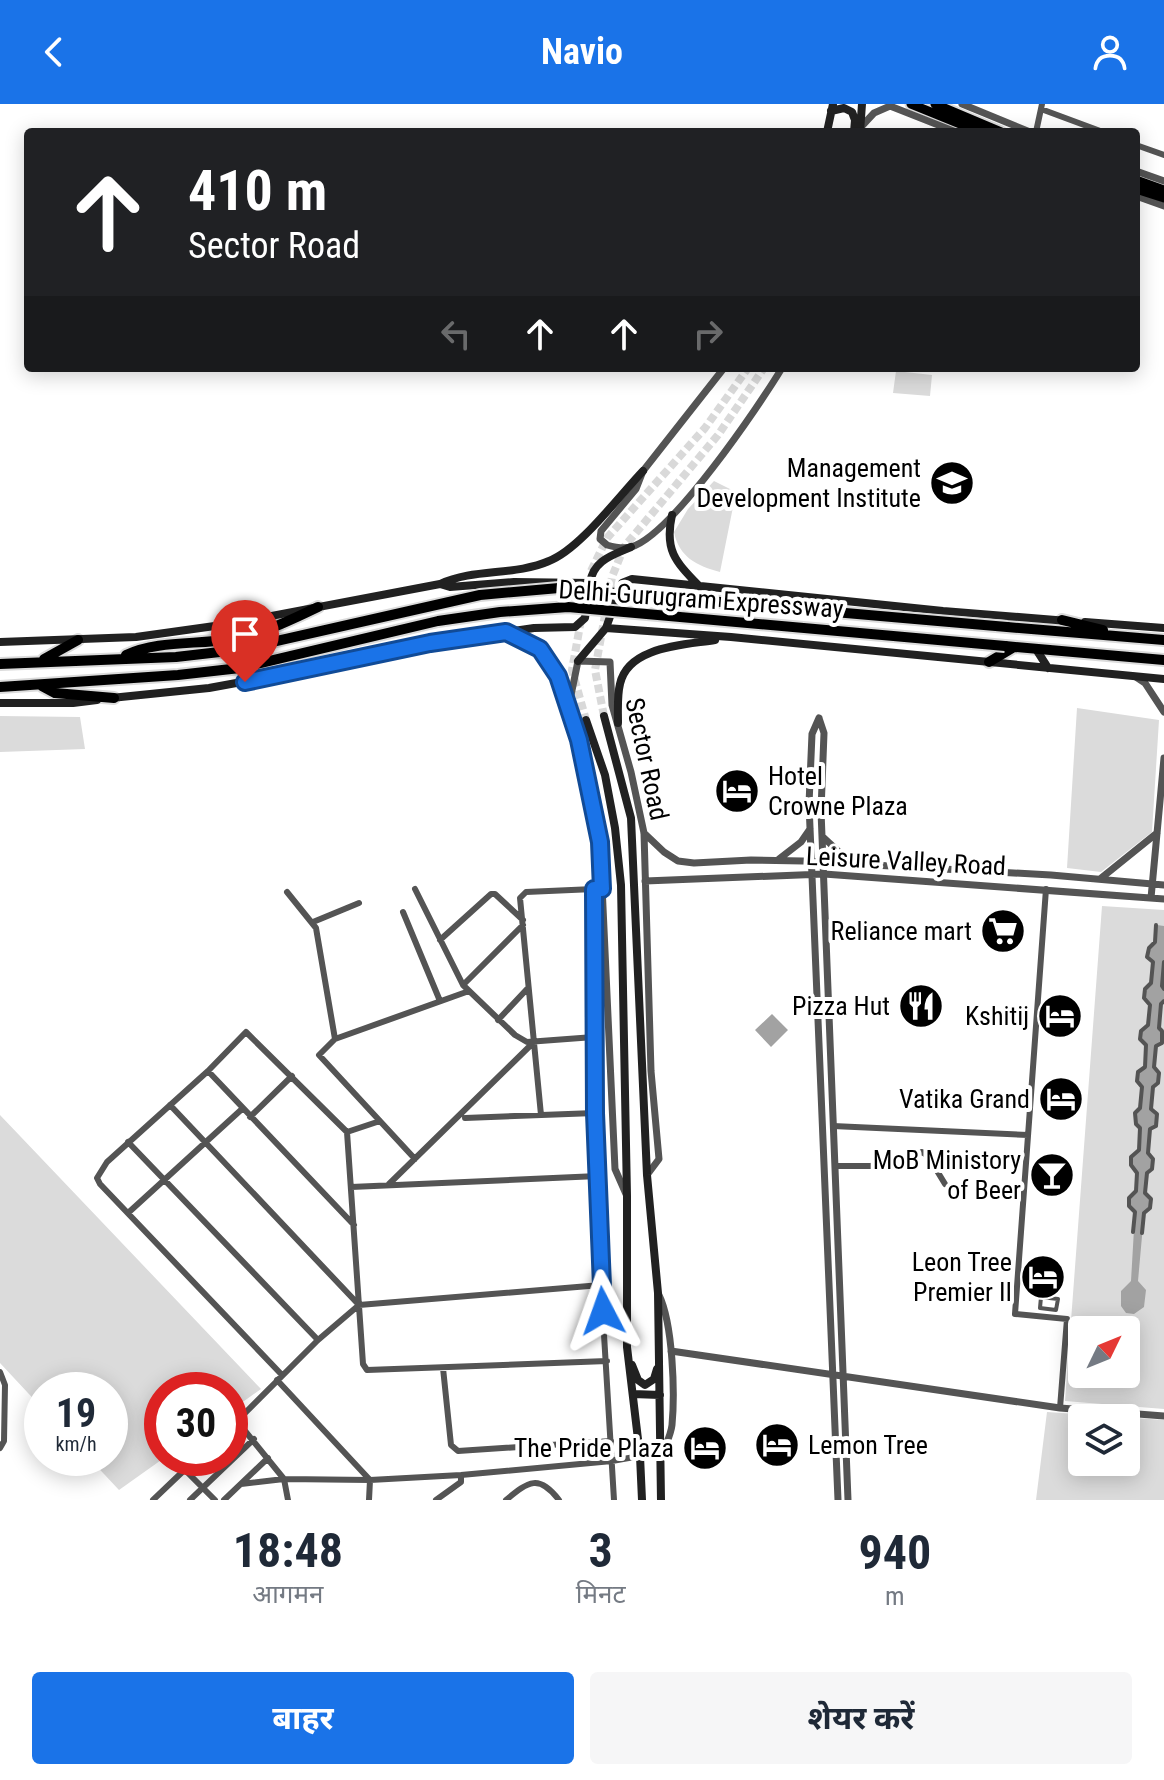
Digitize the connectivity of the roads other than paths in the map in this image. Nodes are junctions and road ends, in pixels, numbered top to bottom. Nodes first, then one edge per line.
1 (862, 104) edge
2 (935, 104) edge
3 (962, 104) edge
4 (907, 106) edge
5 (1042, 106) edge
6 (832, 108) edge
7 (828, 128) edge
8 (857, 128) edge
9 (858, 128) edge
10 (861, 128) edge
11 (948, 128) edge
12 (969, 128) edge
13 (992, 128) edge
14 (1020, 128) edge
15 (1037, 128) edge
16 (1094, 128) edge
17 (1140, 146) edge
18 (1164, 155) edge
19 (1140, 172) edge
20 (1164, 181) edge
21 (1156, 190) edge
22 (1140, 197) edge
23 (1164, 198) edge
24 (1164, 206) edge
25 (721, 372) edge
26 (779, 372) edge
27 (643, 471) junction
28 (672, 515) junction
29 (631, 547) junction
30 (590, 583) junction
31 (440, 584) junction
32 (700, 587) junction
33 (318, 607) junction
34 (1062, 620) junction
35 (606, 628) junction
36 (1164, 628) edge
37 (506, 632) junction
38 (731, 637) junction
39 (1138, 638) junction
40 (78, 640) junction
41 (1164, 640) edge
42 (0, 642) edge
43 (1010, 646) junction
44 (1036, 649) junction
45 (121, 658) junction
46 (1164, 660) edge
47 (578, 661) junction
48 (39, 662) junction
49 (989, 662) junction
50 (0, 664) edge
51 (1048, 668) junction
52 (1136, 677) junction
53 (1164, 679) edge
54 (42, 686) junction
55 (0, 687) edge
56 (114, 698) junction
57 (0, 703) edge
58 (569, 705) junction
59 (1164, 712) edge
60 (604, 716) tunnel mouth
61 (586, 720) tunnel mouth
62 (618, 723) junction
63 (1164, 758) edge
64 (810, 829) junction
65 (644, 833) junction
66 (1157, 833) junction
67 (823, 836) junction
68 (1160, 853) edge
69 (777, 860) junction
70 (812, 861) junction
71 (824, 862) junction
72 (852, 864) junction
73 (811, 874) junction
74 (824, 874) junction
75 (1100, 879) junction
76 (645, 881) junction
77 (1153, 884) junction
78 (1164, 885) edge
79 (415, 889) dead end
80 (598, 889) junction
81 (1046, 889) junction
82 (287, 892) dead end
83 (1151, 898) junction
84 (1164, 899) edge
85 (359, 903) dead end
86 (403, 912) dead end
87 (313, 922) junction
88 (523, 922) junction
89 (1156, 925) dead end
90 (440, 940) junction
91 (1164, 962) edge
92 (466, 988) junction
93 (528, 988) junction
94 (1164, 989) edge
95 (440, 1001) junction
96 (1164, 1001) edge
97 (498, 1020) junction
98 (594, 1037) junction
99 (335, 1039) junction
100 (535, 1041) junction
101 (208, 1071) junction
102 (292, 1076) junction
103 (170, 1105) junction
104 (242, 1109) junction
105 (595, 1113) junction
106 (541, 1115) junction
107 (250, 1117) junction
108 (465, 1118) dead end
109 (380, 1121) junction
110 (833, 1126) junction
111 (347, 1132) junction
112 (1028, 1135) junction
113 (128, 1142) junction
114 (205, 1143) junction
115 (415, 1159) junction
116 (835, 1166) junction
117 (647, 1175) junction
118 (598, 1176) junction
119 (164, 1181) junction
120 (945, 1184) dead end
121 (388, 1185) junction
122 (351, 1187) junction
123 (627, 1196) junction
124 (1135, 1212) junction
125 (128, 1213) junction
126 (1144, 1213) junction
127 (354, 1225) junction
128 (1133, 1232) dead end
129 (1142, 1233) dead end
130 (601, 1285) junction
131 (658, 1293) junction
132 (359, 1305) junction
133 (1056, 1310) joint
134 (318, 1340) junction
135 (627, 1347) junction
136 (660, 1349) junction
137 (671, 1351) junction
138 (607, 1361) junction
139 (443, 1368) junction
140 (0, 1372) edge
141 (833, 1375) junction
142 (843, 1376) junction
143 (279, 1377) junction
144 (633, 1394) junction
145 (660, 1395) junction
146 (1060, 1408) junction
147 (248, 1409) edge
148 (1164, 1416) edge
149 (248, 1433) edge
150 (254, 1439) junction
151 (611, 1441) junction
152 (0, 1448) edge
153 (640, 1456) junction
154 (268, 1458) junction
155 (661, 1459) junction
156 (612, 1461) junction
157 (535, 1468) junction
158 (461, 1475) junction
159 (179, 1476) edge
160 (191, 1476) edge
161 (284, 1479) junction
162 (370, 1480) junction
163 (536, 1482) junction
164 (241, 1484) junction
165 (203, 1488) junction
166 (153, 1500) edge
167 (190, 1500) edge
168 (215, 1500) edge
169 (224, 1500) edge
170 (288, 1500) edge
171 (369, 1500) edge
172 (436, 1500) edge
173 (506, 1500) edge
174 (559, 1500) edge
175 (614, 1500) edge
176 (642, 1500) edge
177 (661, 1500) edge
178 (838, 1500) edge
179 (848, 1500) edge

1 - 9 main road
2 - 13 main road
3 - 14 street
4 - 10 street
4 - 11 street
4 - 12 main road
5 - 15 street
5 - 16 street
6 - 7 main road
6 - 8 main road
17 - 18 street
19 - 20 street
21 - 23 main road
22 - 24 street
25 - 27 street
26 - 28 street
27 - 29 street
27 - 31 main road
28 - 29 street
28 - 32 main road
29 - 30 main road
30 - 31 main road
30 - 37 main road
31 - 33 main road
32 - 34 main road
32 - 35 main road
33 - 40 main road
33 - 45 highway
34 - 36 main road
34 - 39 highway
35 - 38 main road
35 - 47 main road
37 - 56 main road
37 - 58 main road
38 - 49 main road
38 - 62 main road
39 - 41 highway, Delhi-Gurugram Expressway
39 - 45 highway, Delhi-Gurugram Expressway, bridge
40 - 42 main road
40 - 48 highway
43 - 44 highway, Delhi-Gurugram Expressway
43 - 49 highway
43 - 54 highway, Delhi-Gurugram Expressway, bridge
44 - 46 highway, Delhi-Gurugram Expressway
44 - 51 main road
45 - 48 highway, Delhi-Gurugram Expressway
47 - 58 street
47 - 62 street, Sector Road
48 - 50 highway, Delhi-Gurugram Expressway
49 - 51 main road
51 - 52 main road
52 - 53 main road
52 - 59 street
54 - 55 highway, Delhi-Gurugram Expressway
54 - 56 highway
56 - 57 main road
58 - 80 street
60 - 117 main road
61 - 123 main road
62 - 65 street, Sector Road
63 - 66 street
64 - 67 street
64 - 69 street
64 - 70 street
65 - 69 street, Leisure Valley Road
65 - 76 street, Sector Road
66 - 68 street
66 - 75 street
67 - 71 street
67 - 72 street
68 - 77 street
69 - 70 street, Leisure Valley Road
70 - 71 street, Leisure Valley Road
70 - 73 street
71 - 72 street, Leisure Valley Road
71 - 74 street
72 - 75 street, Leisure Valley Road
73 - 74 street, Leisure Valley Road
73 - 76 street, Leisure Valley Road
73 - 141 street
74 - 81 street, Leisure Valley Road
74 - 110 street
75 - 77 street, Leisure Valley Road
76 - 117 street, Sector Road
77 - 78 street, Leisure Valley Road
77 - 83 street
79 - 90 street
80 - 88 street
80 - 98 street
80 - 123 street
81 - 83 street, Leisure Valley Road
81 - 112 street
82 - 87 street
83 - 84 street, Leisure Valley Road
85 - 87 street
86 - 95 street
87 - 99 street
88 - 90 street
88 - 92 street
88 - 93 street
89 - 124 street
90 - 92 street
91 - 94 street
92 - 95 street
92 - 97 street
93 - 97 street
93 - 100 street
95 - 99 street
96 - 126 street
97 - 100 street
98 - 100 street
98 - 105 street
99 - 109 street
100 - 106 street
100 - 115 street
101 - 102 street
101 - 103 street
101 - 104 street
102 - 107 street
102 - 111 street
103 - 113 street
103 - 114 street
104 - 107 street
104 - 114 street
105 - 106 street
105 - 118 street
106 - 108 street
107 - 127 street
109 - 111 street
109 - 115 street
110 - 112 street
110 - 116 street
111 - 122 street
112 - 146 street
113 - 119 street
113 - 125 street
114 - 119 street
114 - 132 street
115 - 121 street
116 - 120 street
116 - 142 street
117 - 131 main road, Sector Road
118 - 121 street
118 - 130 street
119 - 125 street
119 - 134 street
121 - 122 street
122 - 127 street
123 - 135 main road
124 - 126 street
124 - 128 street
125 - 143 street
126 - 129 street
127 - 132 street
130 - 132 street
130 - 138 street
131 - 136 main road, Sector Road
131 - 137 street
132 - 134 street
132 - 139 street
133 - 133 street
134 - 143 street
135 - 136 main road
135 - 144 main road
136 - 145 main road, Sector Road
137 - 141 street
137 - 155 street
138 - 139 street
138 - 151 street
139 - 151 street
140 - 152 street
141 - 142 street
141 - 178 street
142 - 146 street
142 - 179 street
143 - 147 street
143 - 162 street
144 - 145 main road
144 - 153 main road
145 - 155 main road, Sector Road
146 - 148 street
149 - 150 street
150 - 154 street
150 - 165 street
151 - 156 street
153 - 156 street
153 - 176 main road
154 - 161 street
154 - 164 street
155 - 177 main road, Sector Road
156 - 157 street
156 - 175 street
157 - 158 street
157 - 163 street
158 - 162 street
158 - 172 street
159 - 166 street
160 - 165 street
161 - 162 street
161 - 164 street
161 - 170 street
162 - 171 street
163 - 173 street
163 - 174 street
164 - 169 street
165 - 167 street
165 - 168 street

